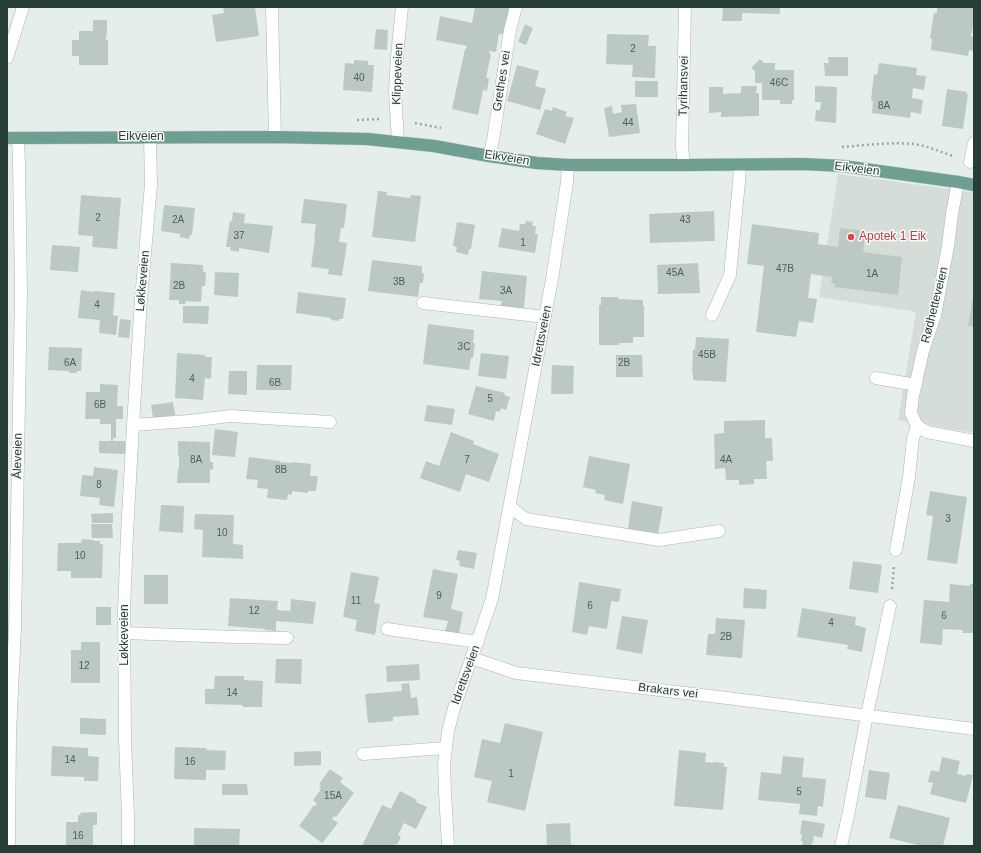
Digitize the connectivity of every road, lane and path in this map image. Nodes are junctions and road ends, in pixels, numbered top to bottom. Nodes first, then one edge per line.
1 (23, 7) edge
2 (272, 7) edge
3 (402, 7) edge
4 (516, 7) edge
5 (685, 7) edge
6 (7, 58) edge
7 (150, 137) junction
8 (275, 137) junction
9 (12, 138) edge
10 (398, 141) junction
11 (974, 143) edge
12 (489, 156) junction
13 (970, 162) dead end
14 (568, 165) junction
15 (684, 165) junction
16 (740, 165) junction
17 (958, 182) junction
18 (974, 185) edge
19 (423, 303) dead end
20 (712, 315) dead end
21 (545, 317) junction
22 (876, 378) dead end
23 (916, 385) junction
24 (330, 422) dead end
25 (133, 425) junction
26 (917, 426) junction
27 (974, 440) edge
28 (510, 507) junction
29 (719, 531) dead end
30 (896, 550) joint
31 (890, 606) joint
32 (387, 629) dead end
33 (124, 633) junction
34 (287, 638) dead end
35 (478, 642) junction
36 (472, 658) junction
37 (867, 715) junction
38 (974, 729) edge
39 (446, 748) junction
40 (363, 754) dead end
41 (9, 846) edge
42 (128, 846) edge
43 (448, 846) edge
44 (841, 846) edge

1 - 6 street
2 - 8 street
3 - 10 street, Klippeveien
4 - 12 street, Grethes vei
5 - 15 street, Tyrihansvei
7 - 8 main road, Eikveien
7 - 9 main road, Eikveien
7 - 25 street, Løkkeveien
8 - 10 main road, Eikveien
9 - 41 street, Åleveien
10 - 12 main road, Eikveien
11 - 13 street
12 - 14 main road, Eikveien
14 - 15 main road, Eikveien
14 - 21 street, Idrettsveien
15 - 16 main road, Eikveien
16 - 17 main road, Eikveien
16 - 20 street
17 - 18 main road, Eikveien
17 - 23 street, Rødhetteveien
19 - 21 street
21 - 28 street, Idrettsveien
22 - 23 street
23 - 26 street, Rødhetteveien
24 - 25 street
25 - 33 street, Løkkeveien
26 - 27 street
26 - 30 street, Rødhetteveien
28 - 29 street
28 - 35 street, Idrettsveien
30 - 31 path
31 - 37 street
32 - 35 street
33 - 34 street
33 - 42 street, Løkkeveien
35 - 36 street, Idrettsveien
36 - 37 street, Brakars vei
36 - 39 street, Idrettsveien
37 - 38 street, Brakars vei
37 - 44 street
39 - 40 street
39 - 43 street, Idrettsveien

